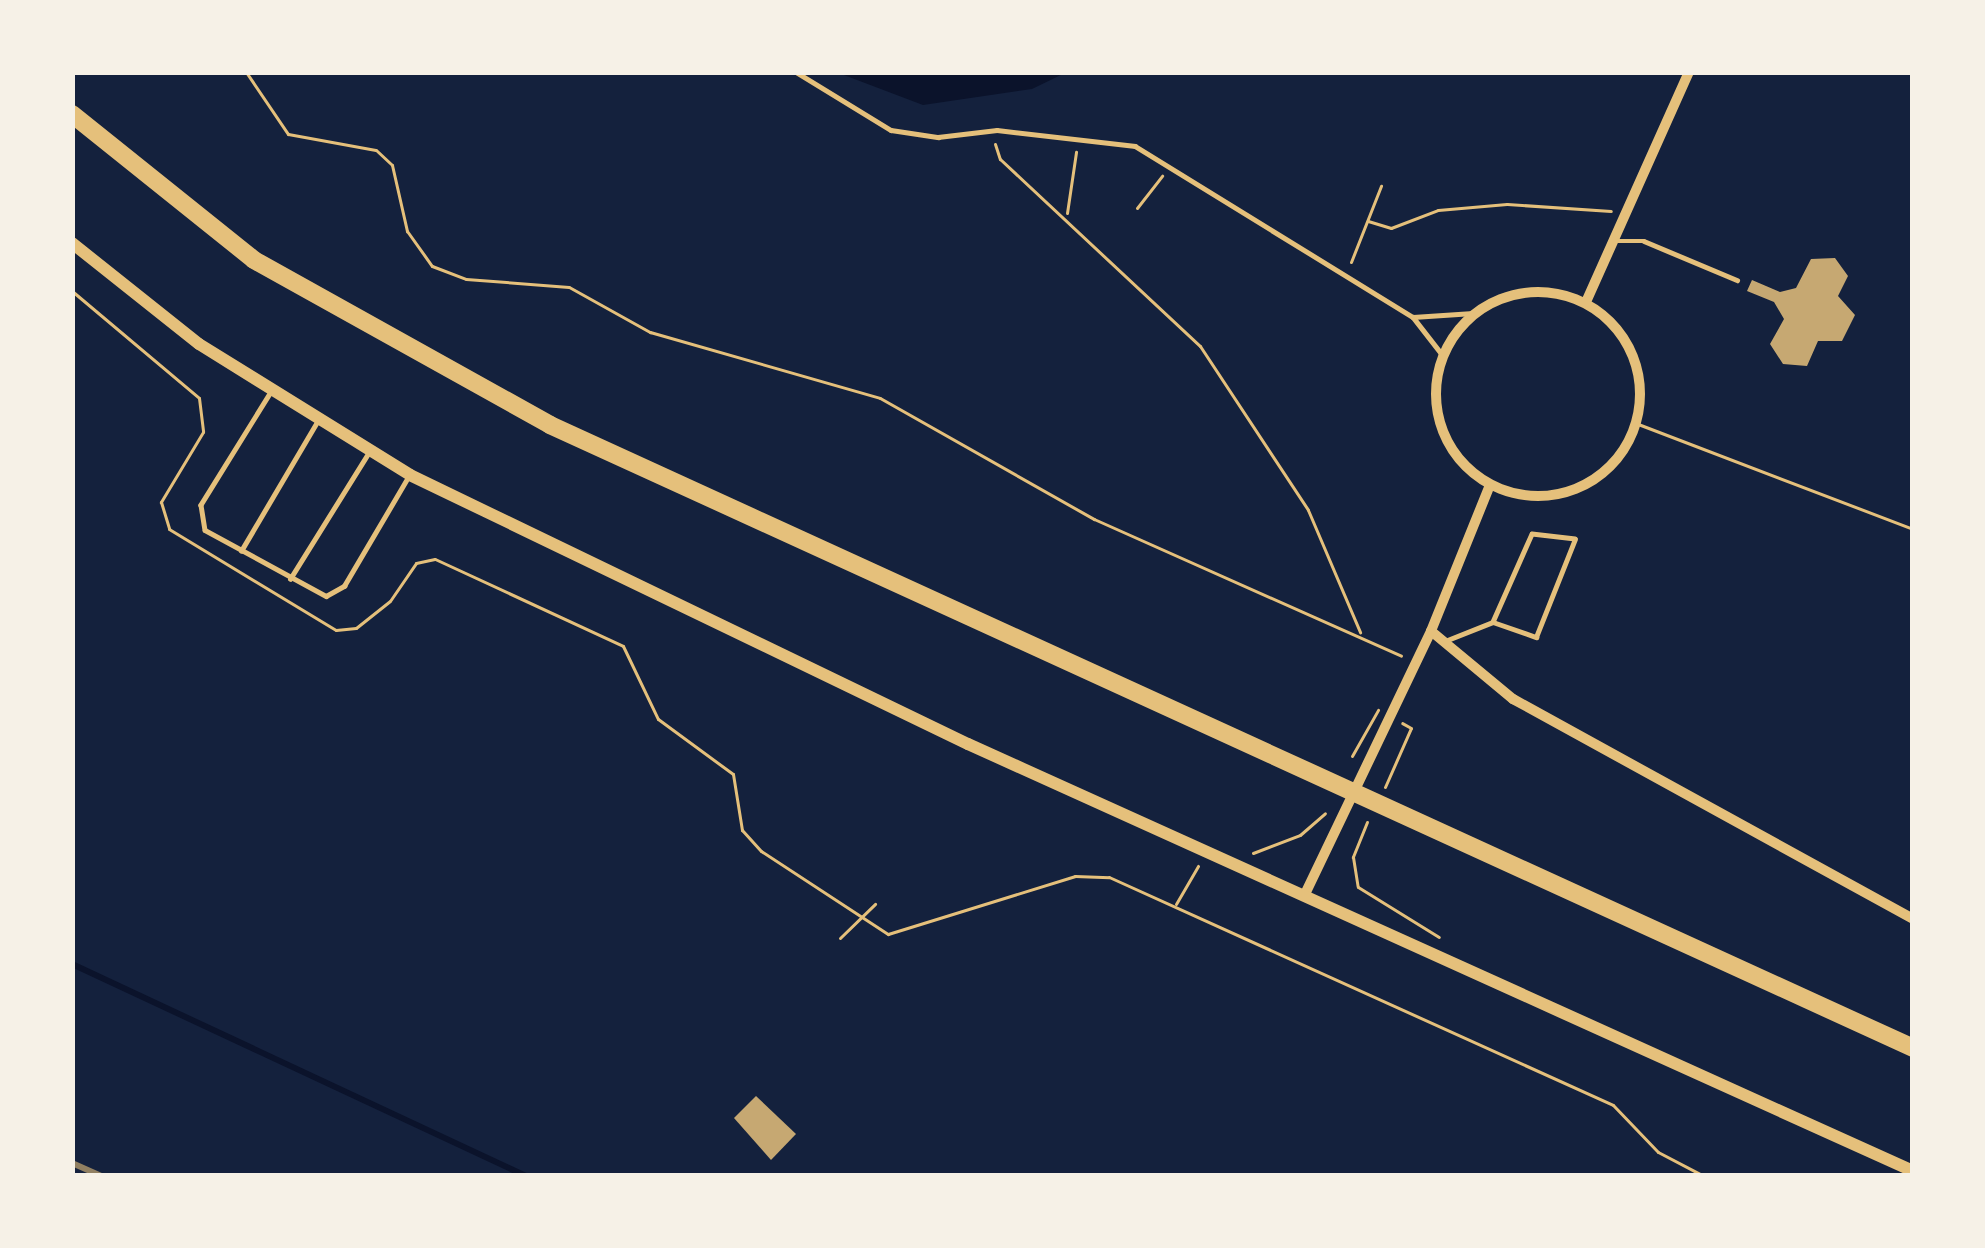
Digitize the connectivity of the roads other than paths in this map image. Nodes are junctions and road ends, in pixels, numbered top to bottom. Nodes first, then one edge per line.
1 (796, 72) edge
2 (1689, 72) edge
3 (72, 114) edge
4 (72, 242) edge
5 (1612, 242) junction
6 (1737, 280) dead end
7 (1586, 302) junction
8 (1473, 313) junction
9 (1413, 317) junction
10 (1441, 353) junction
11 (271, 392) junction
12 (316, 422) junction
13 (369, 452) junction
14 (410, 475) junction
15 (1490, 485) junction
16 (241, 551) junction
17 (290, 579) junction
18 (1493, 622) junction
19 (1431, 631) junction
20 (1444, 641) junction
21 (1306, 892) junction
22 (1913, 919) edge
23 (1913, 1048) edge
24 (1913, 1171) edge

1 - 9 lane
2 - 5 street
3 - 23 highway
4 - 11 street
5 - 6 lane
5 - 7 street
7 - 8 street
7 - 15 street
8 - 9 lane
8 - 10 street
9 - 10 lane
10 - 15 street
11 - 12 street
11 - 16 lane
12 - 13 street
12 - 16 lane
13 - 14 street
13 - 17 lane
14 - 17 lane
14 - 21 street
15 - 19 street
16 - 17 lane
18 - 18 lane
18 - 20 lane
19 - 20 street
19 - 21 street
20 - 22 street
21 - 24 street

